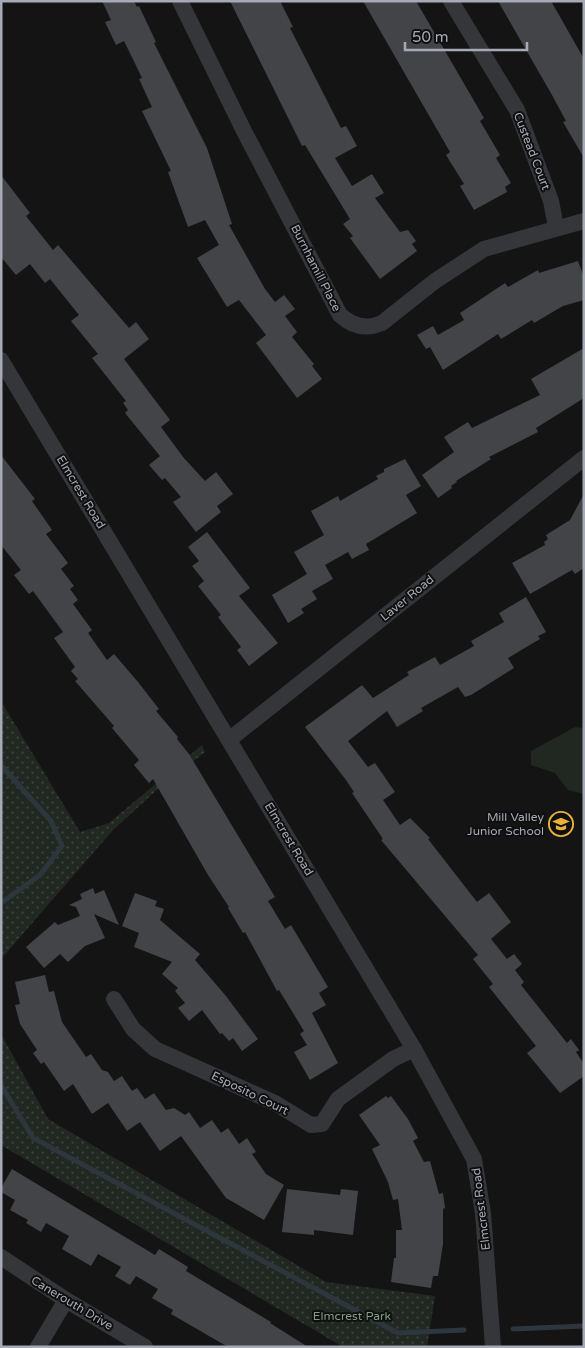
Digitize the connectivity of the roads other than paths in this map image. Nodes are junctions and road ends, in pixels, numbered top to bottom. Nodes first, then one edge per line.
1 (180, 1) edge
2 (450, 1) edge
3 (584, 221) edge
4 (556, 227) junction
5 (1, 360) edge
6 (584, 458) edge
7 (230, 739) junction
8 (114, 999) dead end
9 (414, 1049) junction
10 (1, 1257) edge
11 (66, 1300) junction
12 (38, 1347) edge
13 (145, 1347) edge
14 (493, 1347) edge

1 - 4 street, Burnhamill Place
2 - 4 street, Custead Court
3 - 4 street, Burnhamill Place
5 - 7 street, Elmcrest Road
6 - 7 street, Laver Road
7 - 9 street, Elmcrest Road
8 - 9 street, Esposito Court
9 - 14 street, Elmcrest Road
10 - 11 street, Canerouth Drive
11 - 12 street
11 - 13 street, Canerouth Drive

